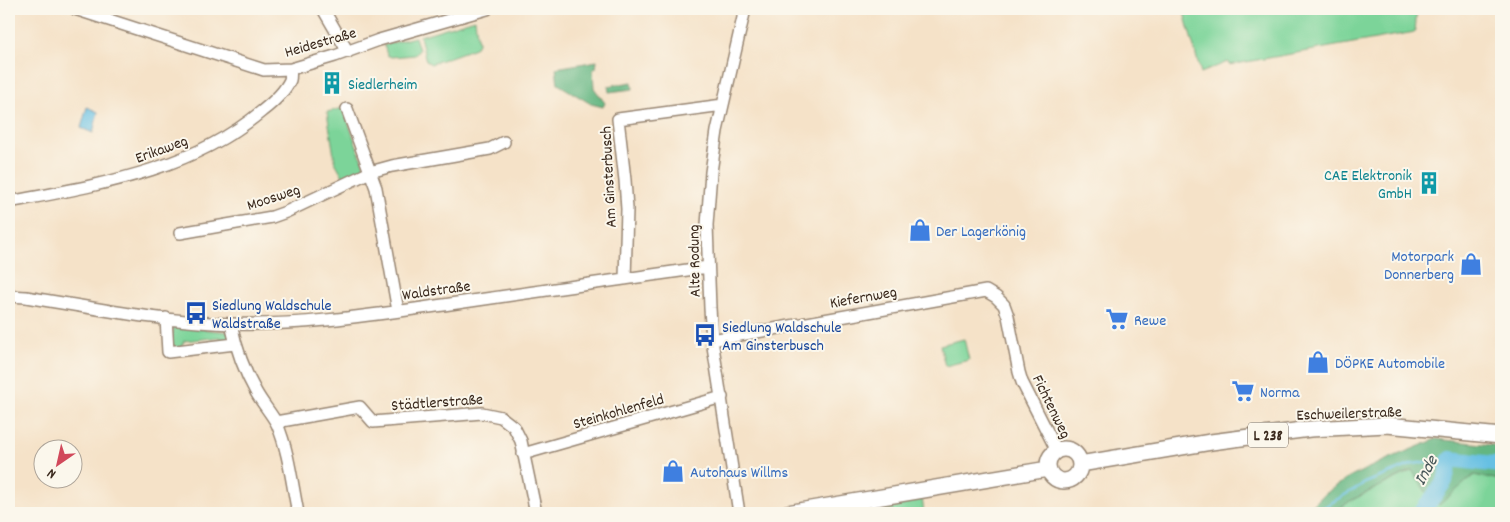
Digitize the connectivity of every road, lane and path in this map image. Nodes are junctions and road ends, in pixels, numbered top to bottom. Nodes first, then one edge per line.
1 (75, 9) edge
2 (323, 9) edge
3 (487, 9) edge
4 (745, 9) edge
5 (466, 12) edge
6 (348, 52) junction
7 (290, 69) junction
8 (723, 106) junction
9 (348, 109) dead end
10 (504, 142) dead end
11 (370, 172) junction
12 (9, 202) edge
13 (180, 233) dead end
14 (708, 267) junction
15 (625, 279) junction
16 (9, 296) edge
17 (398, 311) junction
18 (1008, 316) joint
19 (166, 318) junction
20 (231, 324) junction
21 (712, 340) junction
22 (235, 344) junction
23 (722, 397) junction
24 (276, 422) junction
25 (1501, 436) edge
26 (1057, 451) junction
27 (523, 454) junction
28 (1080, 464) junction
29 (1048, 469) junction
30 (298, 513) edge
31 (536, 513) edge
32 (739, 513) edge
33 (786, 513) edge

1 - 7 street, Heidestraße
2 - 6 street
3 - 5 street, Heidestraße
4 - 8 street, Alte Rodung
5 - 6 street, Heidestraße
6 - 7 street, Heidestraße
7 - 12 street, Erikaweg
8 - 14 street, Alte Rodung
8 - 15 street, Am Ginsterbusch
9 - 11 street
10 - 11 street, Moosweg
11 - 13 street, Moosweg
11 - 17 street
14 - 15 street, Waldstraße
14 - 21 street, Alte Rodung
15 - 17 street, Waldstraße
16 - 19 street, Waldstraße
17 - 20 street, Waldstraße
18 - 21 street, Kiefernweg
18 - 26 street, Fichtenweg
19 - 20 street, Waldstraße
19 - 22 street
20 - 22 street
21 - 23 street, Alte Rodung
22 - 24 street
23 - 27 street, Steinkohlenfeld
23 - 32 street, Alte Rodung
24 - 27 street, Städtlerstraße
24 - 30 street
25 - 28 main road, Eschweilerstraße / L 238
26 - 28 main road
26 - 29 main road
27 - 31 street, Städtlerstraße
28 - 29 main road
29 - 33 main road

